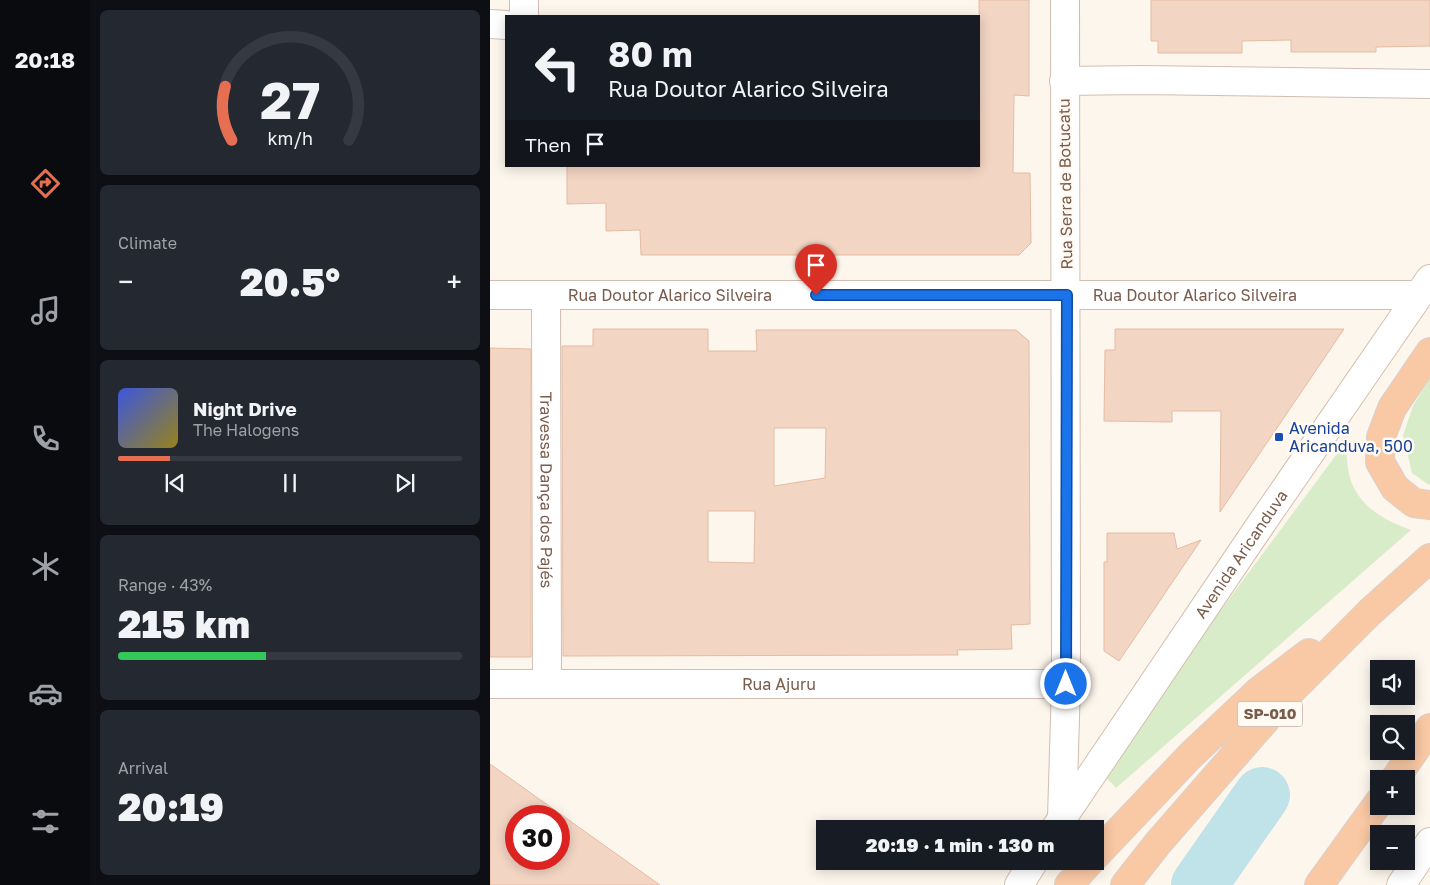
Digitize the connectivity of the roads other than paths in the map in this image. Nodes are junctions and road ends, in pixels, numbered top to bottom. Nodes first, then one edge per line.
1 (524, 0) edge
2 (1065, 0) edge
3 (524, 15) edge
4 (490, 24) edge
5 (505, 25) edge
6 (1064, 81) junction
7 (1430, 84) edge
8 (1424, 287) edge
9 (490, 295) edge
10 (546, 295) junction
11 (1067, 295) junction
12 (1430, 352) edge
13 (1430, 505) edge
14 (1430, 558) edge
15 (1370, 612) junction
16 (490, 684) edge
17 (547, 684) junction
18 (1066, 684) junction
19 (1430, 728) edge
20 (1401, 770) edge
21 (1370, 814) edge
22 (1058, 820) edge
23 (1061, 820) edge
24 (1430, 842) edge
25 (1104, 847) edge
26 (1028, 870) edge
27 (1082, 870) edge
28 (1019, 885) edge
29 (1069, 885) edge
30 (1125, 885) edge
31 (1319, 885) edge
32 (1401, 885) edge

1 - 3 street
2 - 6 street, Rua Serra de Botucatu
4 - 5 street
6 - 7 street
6 - 11 street, Rua Serra de Botucatu
8 - 11 street, Rua Doutor Alarico Silveira
8 - 23 street, Avenida Aricanduva
9 - 10 street, Rua Doutor Alarico Silveira
10 - 11 street, Rua Doutor Alarico Silveira
10 - 17 street, Travessa Dança dos Pajés
11 - 18 street, Rua Serra de Botucatu
12 - 13 highway
14 - 15 highway, SP-010
15 - 25 highway
15 - 30 highway, SP-010
16 - 17 street, Rua Ajuru
17 - 18 street, Rua Ajuru
18 - 22 street, Rua Serra de Botucatu
19 - 20 highway
21 - 31 highway
24 - 32 street
26 - 28 street
27 - 29 highway

